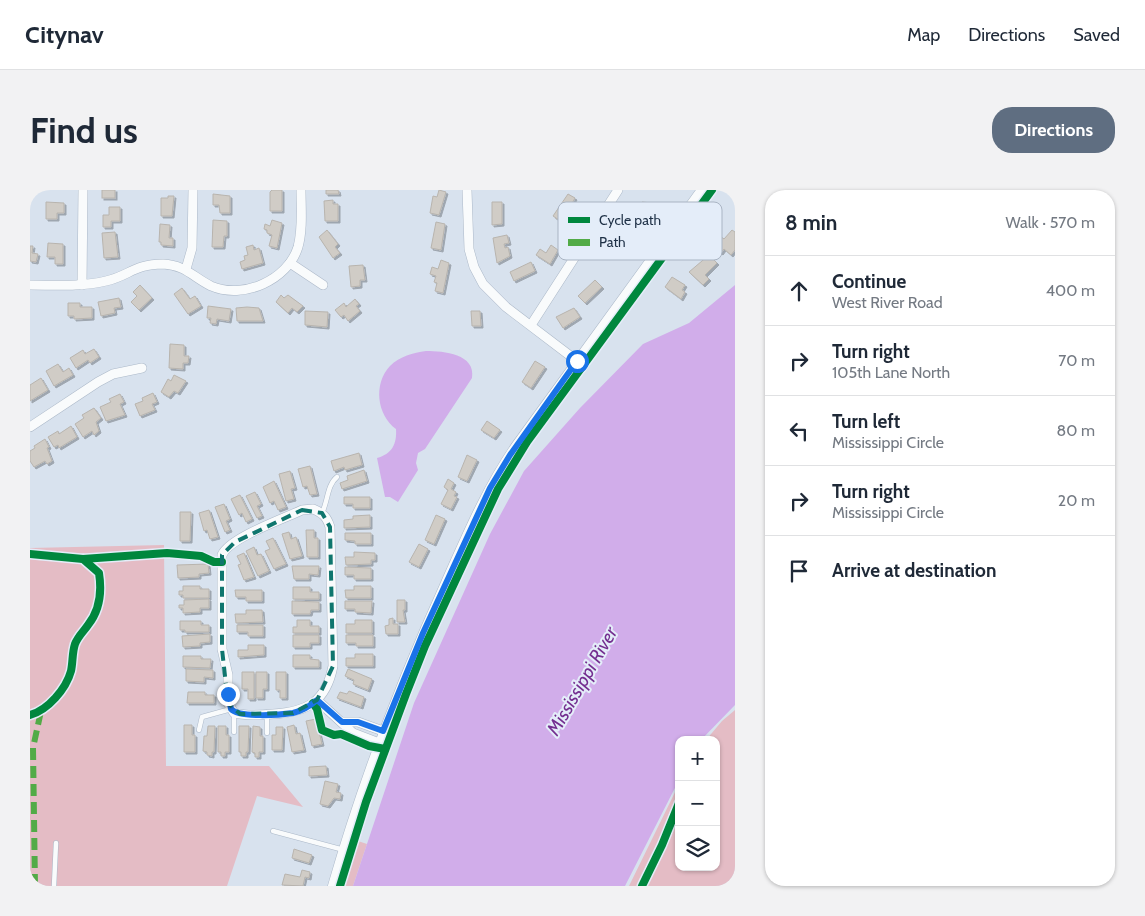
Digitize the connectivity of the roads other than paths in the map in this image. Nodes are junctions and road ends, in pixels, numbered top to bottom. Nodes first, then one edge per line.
1 (83, 190) edge
2 (193, 190) edge
3 (301, 190) edge
4 (467, 190) edge
5 (618, 190) edge
6 (702, 190) edge
7 (610, 202) edge
8 (693, 202) edge
9 (573, 260) edge
10 (651, 260) edge
11 (290, 264) junction
12 (186, 269) junction
13 (323, 284) dead end
14 (30, 285) edge
15 (82, 285) junction
16 (531, 324) junction
17 (577, 361) junction
18 (142, 368) dead end
19 (30, 427) edge
20 (337, 477) dead end
21 (322, 513) junction
22 (317, 700) junction
23 (233, 711) junction
24 (267, 714) junction
25 (342, 722) junction
26 (199, 730) dead end
27 (383, 731) junction
28 (234, 732) dead end
29 (267, 734) dead end
30 (379, 744) junction
31 (273, 831) dead end
32 (56, 842) dead end
33 (344, 850) junction
34 (54, 886) edge
35 (333, 886) edge

1 - 15 street
2 - 12 street
3 - 11 street
4 - 16 street
5 - 7 street
6 - 8 street
9 - 16 street
10 - 17 street
11 - 12 street
11 - 13 street
12 - 15 street
14 - 15 street
16 - 17 street
17 - 27 street
18 - 19 street
20 - 21 lane
21 - 22 street
21 - 23 street
22 - 24 street
22 - 25 street
23 - 24 street
23 - 26 lane
23 - 28 lane
24 - 29 lane
25 - 27 street
25 - 30 street
27 - 30 street
30 - 33 street
31 - 33 lane
32 - 34 lane
33 - 35 street

